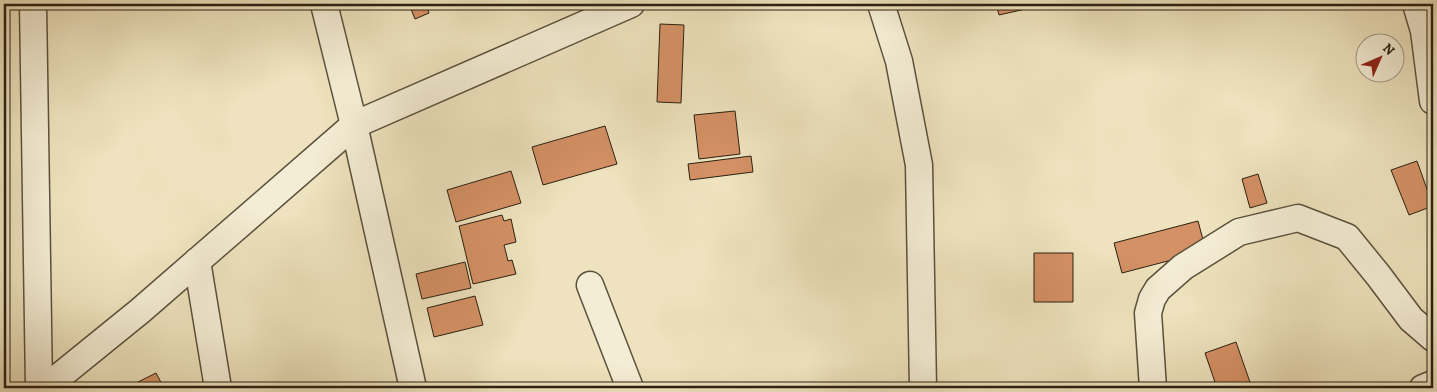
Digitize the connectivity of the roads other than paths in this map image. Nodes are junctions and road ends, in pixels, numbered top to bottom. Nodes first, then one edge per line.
1 (33, 4) edge
2 (324, 4) edge
3 (631, 4) edge
4 (881, 4) edge
5 (1416, 4) edge
6 (1433, 101) edge
7 (354, 124) junction
8 (197, 261) junction
9 (590, 285) dead end
10 (1433, 338) edge
11 (1433, 384) edge
12 (39, 388) edge
13 (45, 388) edge
14 (218, 388) edge
15 (413, 388) edge
16 (630, 388) edge
17 (923, 388) edge
18 (1153, 388) edge
19 (1423, 388) edge

1 - 12 street
2 - 7 street
3 - 7 street
4 - 17 street
5 - 6 street
7 - 8 street
7 - 15 street
8 - 13 street
8 - 14 street
9 - 16 street
10 - 18 street
11 - 19 street

